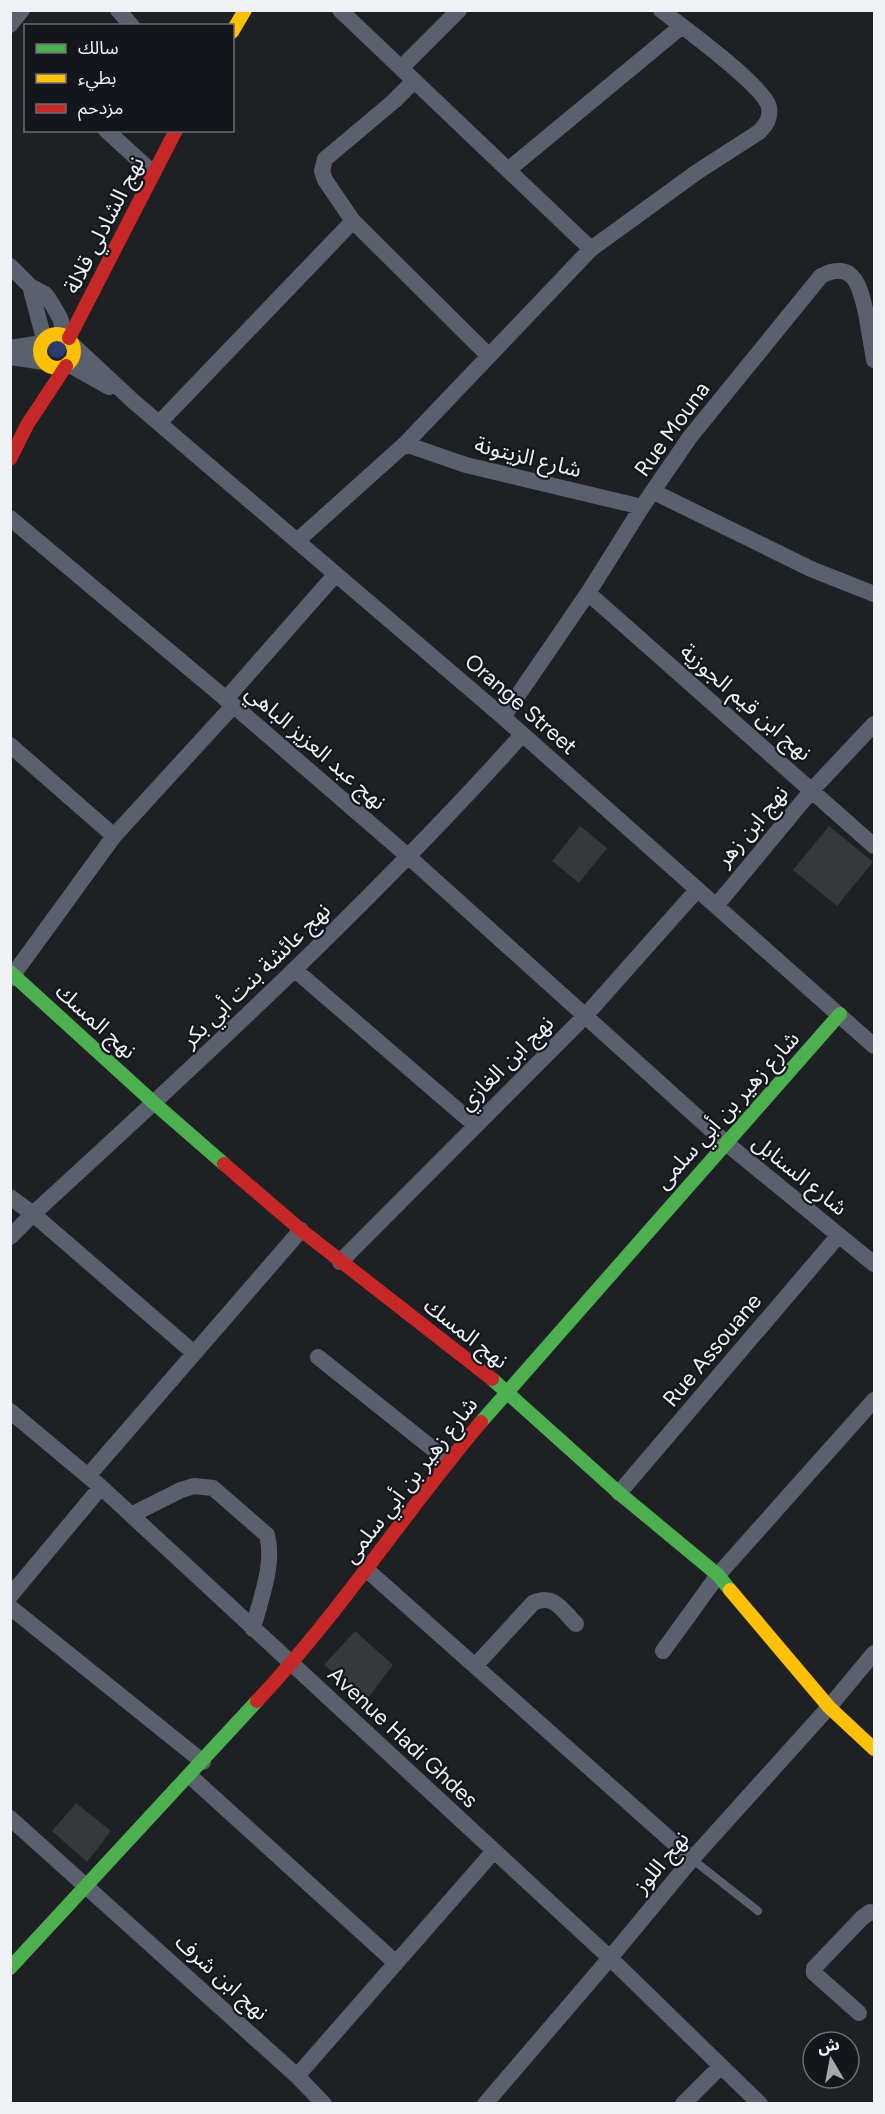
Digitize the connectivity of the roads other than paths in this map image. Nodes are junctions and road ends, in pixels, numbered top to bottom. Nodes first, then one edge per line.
1 (22, 10) edge
2 (118, 10) edge
3 (245, 10) edge
4 (340, 10) edge
5 (459, 10) edge
6 (662, 10) edge
7 (130, 24) edge
8 (10, 25) edge
9 (682, 26) junction
10 (234, 29) edge
11 (401, 68) junction
12 (414, 81) junction
13 (108, 132) edge
14 (175, 132) edge
15 (508, 170) junction
16 (153, 173) junction
17 (353, 221) junction
18 (591, 249) junction
19 (10, 266) edge
20 (30, 286) junction
21 (69, 340) junction
22 (43, 341) junction
23 (10, 348) edge
24 (489, 356) junction
25 (10, 357) edge
26 (874, 360) edge
27 (45, 363) junction
28 (67, 365) junction
29 (133, 400) junction
30 (160, 422) junction
31 (27, 425) junction
32 (405, 444) junction
33 (10, 459) edge
34 (654, 492) junction
35 (642, 507) junction
36 (10, 518) edge
37 (297, 541) junction
38 (335, 574) junction
39 (588, 593) junction
40 (873, 597) edge
41 (230, 702) junction
42 (503, 717) junction
43 (874, 724) edge
44 (522, 735) junction
45 (10, 745) edge
46 (812, 790) junction
47 (114, 836) junction
48 (874, 846) edge
49 (409, 857) junction
50 (697, 890) junction
51 (716, 906) junction
52 (295, 970) junction
53 (12, 976) edge
54 (840, 1014) junction
55 (585, 1016) junction
56 (874, 1046) edge
57 (154, 1103) junction
58 (475, 1125) junction
59 (726, 1143) junction
60 (10, 1197) edge
61 (33, 1214) junction
62 (302, 1230) junction
63 (839, 1235) junction
64 (10, 1237) edge
65 (340, 1262) junction
66 (874, 1264) edge
67 (194, 1353) junction
68 (318, 1357) dead end
69 (507, 1391) junction
70 (874, 1400) edge
71 (10, 1411) edge
72 (448, 1461) junction
73 (88, 1476) junction
74 (101, 1487) junction
75 (619, 1493) junction
76 (131, 1515) junction
77 (367, 1570) junction
78 (718, 1575) junction
79 (10, 1596) edge
80 (10, 1606) edge
81 (576, 1624) dead end
82 (253, 1629) junction
83 (663, 1651) dead end
84 (874, 1653) edge
85 (291, 1665) junction
86 (476, 1666) junction
87 (829, 1707) junction
88 (874, 1749) edge
89 (202, 1762) junction
90 (190, 1776) junction
91 (10, 1818) edge
92 (494, 1851) junction
93 (692, 1859) junction
94 (88, 1886) junction
95 (758, 1911) dead end
96 (874, 1913) edge
97 (610, 1958) junction
98 (396, 1963) junction
99 (10, 1968) edge
100 (860, 2013) dead end
101 (721, 2066) junction
102 (297, 2076) junction
103 (324, 2103) edge
104 (485, 2103) edge
105 (683, 2103) edge
106 (760, 2103) edge

1 - 8 street
2 - 7 street
3 - 10 street
4 - 11 street
5 - 11 street
6 - 9 street
9 - 15 street
9 - 18 street
11 - 12 street
12 - 15 street
12 - 17 street
13 - 16 street
14 - 16 street, نهج الشادلي قلالة
15 - 18 street
16 - 21 street, نهج الشادلي قلالة
17 - 24 street
17 - 30 street
18 - 24 street
19 - 20 street
20 - 21 street
20 - 22 street
21 - 22 street
21 - 28 street
21 - 29 street, Orange Street
22 - 23 street
22 - 27 street
24 - 32 street
25 - 27 street
26 - 34 street, Rue Mouna
27 - 28 street
27 - 31 street
28 - 29 street, Orange Street
28 - 31 street
29 - 30 street, Orange Street
30 - 37 street, Orange Street
31 - 33 street
32 - 35 street, شارع الزيتونة
32 - 37 street
34 - 35 street, Rue Mouna
34 - 40 street
35 - 39 street, Rue Mouna
36 - 41 street, نهج عبد العزيز الباهي
37 - 38 street, Orange Street
38 - 41 street
38 - 42 street, Orange Street
39 - 42 street, Rue Mouna
39 - 46 street, نهج ابن قيم الجوزية
41 - 47 street
41 - 49 street, نهج عبد العزيز الباهي
42 - 44 street, Orange Street
43 - 46 street, نهج ابن زهر
44 - 49 street, نهج عائشة بنت أبي بكر
44 - 50 street, Orange Street
45 - 47 street
46 - 48 street, نهج ابن قيم الجوزية
46 - 51 street, نهج ابن زهر
47 - 53 street
49 - 52 street, نهج عائشة بنت أبي بكر
49 - 55 street, نهج عبد العزيز الباهي
50 - 51 street, Orange Street
50 - 55 street, نهج ابن الغازي
51 - 54 street, Orange Street
52 - 57 street, نهج عائشة بنت أبي بكر
52 - 58 street
53 - 57 street, نهج المسك
54 - 56 street, Orange Street
54 - 59 street, شارع زهير بن أبي سلمى
55 - 58 street, نهج ابن الغازي
55 - 59 street, شارع السنابل
57 - 61 street, نهج عائشة بنت أبي بكر
57 - 62 street, نهج المسك
58 - 65 street, نهج ابن الغازي
59 - 63 street, شارع السنابل
59 - 69 street, شارع زهير بن أبي سلمى
60 - 61 street
61 - 64 street, نهج عائشة بنت أبي بكر
61 - 67 street
62 - 65 street, نهج المسك
62 - 67 street
63 - 66 street, شارع السنابل
63 - 75 street, Rue Assouane
65 - 69 street, نهج المسك
67 - 73 street
68 - 72 street
69 - 72 street, شارع زهير بن أبي سلمى
69 - 75 street, نهج المسك
70 - 78 street
71 - 73 street, Avenue Hadi Ghdes
72 - 77 street, شارع زهير بن أبي سلمى
73 - 74 street, Avenue Hadi Ghdes
74 - 76 street, Avenue Hadi Ghdes
74 - 79 street
75 - 78 street, نهج المسك
76 - 82 street, Avenue Hadi Ghdes
76 - 82 street
77 - 85 street, شارع زهير بن أبي سلمى
77 - 86 street
78 - 83 street
78 - 87 street, نهج المسك
80 - 89 street
81 - 86 street
82 - 85 street, Avenue Hadi Ghdes
84 - 87 street, نهج اللوز
85 - 89 street, شارع زهير بن أبي سلمى
85 - 92 street, Avenue Hadi Ghdes
86 - 93 street
87 - 88 street, نهج المسك
87 - 93 street, نهج اللوز
89 - 90 street, شارع زهير بن أبي سلمى
90 - 94 street, شارع زهير بن أبي سلمى
90 - 98 street
91 - 94 street, نهج ابن شرف
92 - 97 street, Avenue Hadi Ghdes
92 - 98 street
93 - 95 lane
93 - 97 street, نهج اللوز
94 - 99 street, شارع زهير بن أبي سلمى
94 - 102 street, نهج ابن شرف
96 - 100 street
97 - 101 street, Avenue Hadi Ghdes
97 - 104 street, نهج اللوز
98 - 102 street
101 - 105 street
101 - 106 street, Avenue Hadi Ghdes
102 - 103 street, نهج ابن شرف

